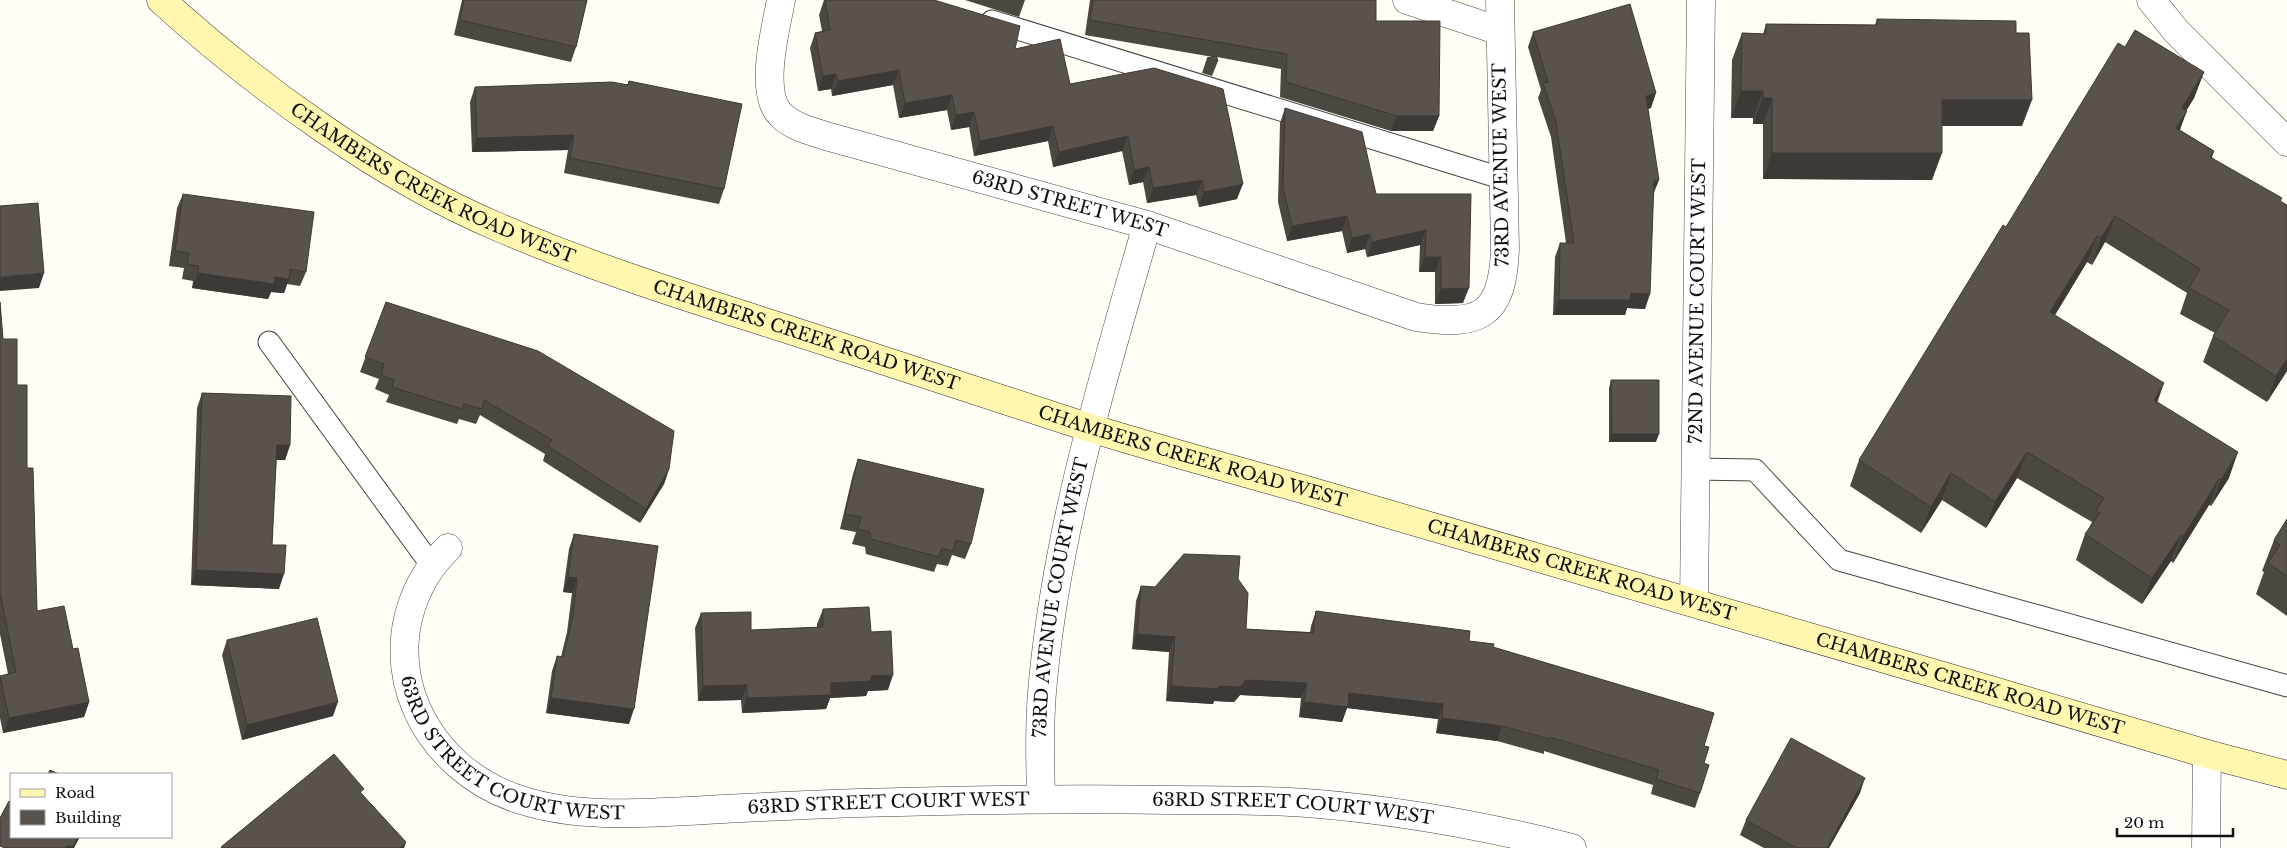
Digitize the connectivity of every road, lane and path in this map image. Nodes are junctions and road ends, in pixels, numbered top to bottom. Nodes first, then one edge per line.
1 (161, 0) edge
2 (781, 0) edge
3 (1407, 0) edge
4 (1500, 0) edge
5 (1701, 0) edge
6 (2151, 0) edge
7 (970, 15) edge
8 (1500, 31) junction
9 (2287, 142) edge
10 (1504, 179) junction
11 (1147, 225) junction
12 (1473, 319) joint
13 (269, 342) dead end
14 (1089, 427) junction
15 (1696, 469) junction
16 (440, 557) joint
17 (1694, 602) junction
18 (2287, 686) edge
19 (2207, 754) junction
20 (2287, 775) edge
21 (1041, 798) junction
22 (1572, 848) edge
23 (2206, 848) edge

1 - 14 street, CHAMBERS CREEK ROAD WEST
2 - 11 street, 63RD STREET WEST
3 - 8 street
4 - 8 street, 73RD AVENUE WEST
5 - 15 street, 72ND AVENUE COURT WEST
6 - 9 street
7 - 10 lane
8 - 10 street, 73RD AVENUE WEST
10 - 12 street, 73RD AVENUE WEST
11 - 12 street, 63RD STREET WEST
11 - 14 street, 73RD AVENUE COURT WEST
13 - 16 lane
14 - 17 street, CHAMBERS CREEK ROAD WEST
14 - 21 street, 73RD AVENUE COURT WEST
15 - 17 street, 72ND AVENUE COURT WEST
15 - 18 lane
16 - 21 street, 63RD STREET COURT WEST
17 - 19 street, CHAMBERS CREEK ROAD WEST
19 - 20 street, CHAMBERS CREEK ROAD WEST
19 - 23 street
21 - 22 street, 63RD STREET COURT WEST

